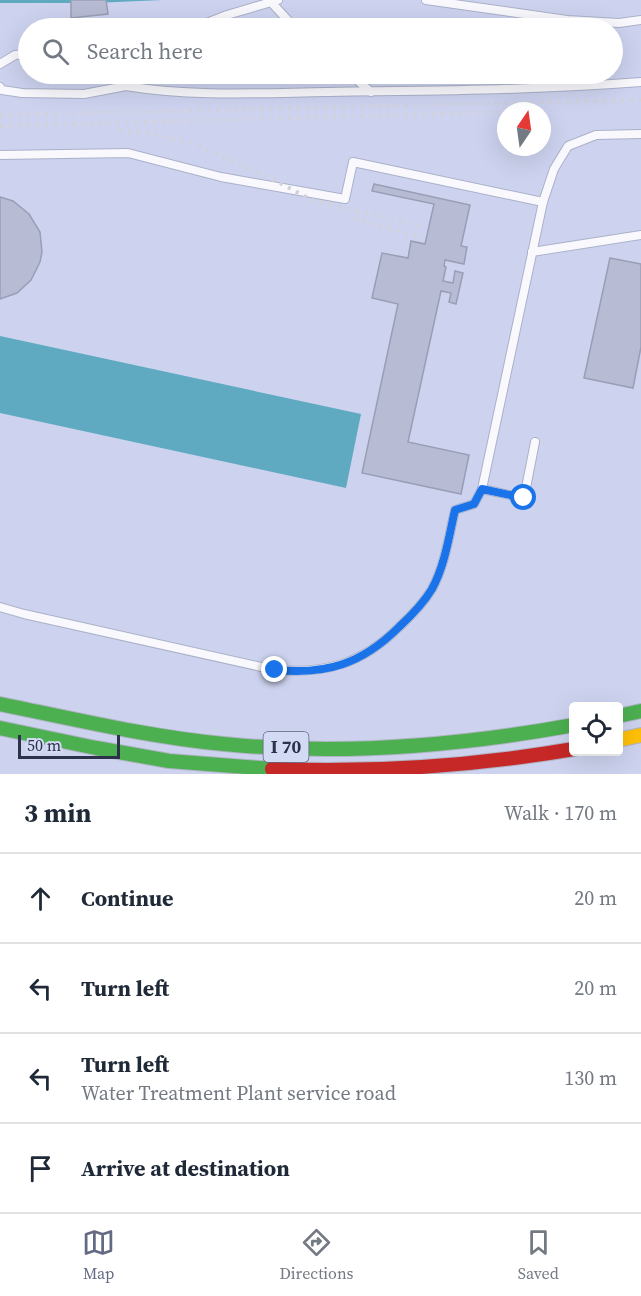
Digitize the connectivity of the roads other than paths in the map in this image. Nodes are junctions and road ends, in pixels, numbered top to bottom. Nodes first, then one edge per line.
1 (426, 0) edge
2 (274, 1) edge
3 (219, 18) edge
4 (287, 18) edge
5 (553, 18) edge
6 (641, 20) edge
7 (623, 23) edge
8 (18, 55) edge
9 (0, 64) edge
10 (641, 82) edge
11 (623, 83) edge
12 (362, 84) edge
13 (587, 84) edge
14 (126, 86) joint
15 (0, 87) edge
16 (371, 92) junction
17 (641, 134) edge
18 (0, 155) edge
19 (543, 202) junction
20 (641, 235) edge
21 (532, 252) junction
22 (535, 442) dead end
23 (482, 489) junction
24 (0, 607) edge
25 (0, 702) edge
26 (641, 711) edge
27 (623, 715) edge
28 (569, 726) edge
29 (0, 728) edge
30 (641, 735) edge
31 (623, 739) edge
32 (569, 750) edge

1 - 5 lane
2 - 3 lane
2 - 4 lane
6 - 7 lane
8 - 9 lane
10 - 11 lane
12 - 16 lane
13 - 16 lane
14 - 15 lane
14 - 16 lane
17 - 19 lane
18 - 19 lane
19 - 21 lane
20 - 21 lane
21 - 23 lane
22 - 23 lane
23 - 24 lane
25 - 28 highway, I 70
26 - 27 highway
29 - 32 highway, I 70
30 - 31 highway

